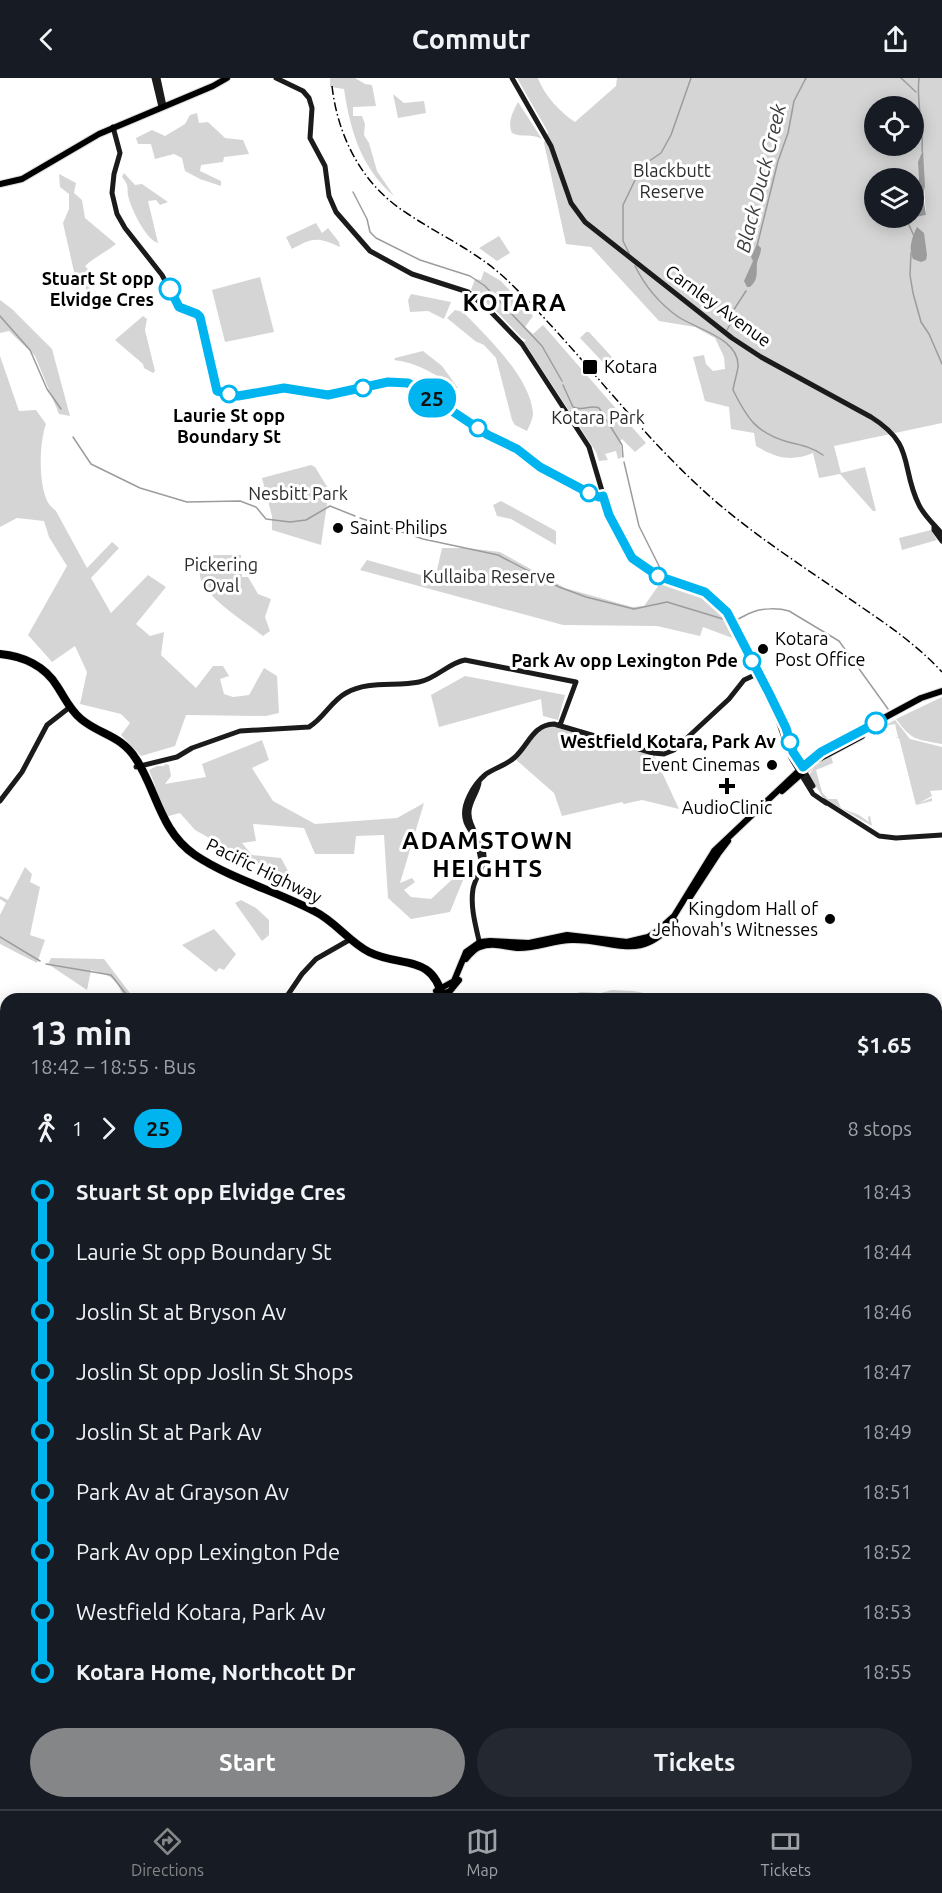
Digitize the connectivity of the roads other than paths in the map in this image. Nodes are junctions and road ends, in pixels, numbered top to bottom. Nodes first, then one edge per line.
1 (156, 78) edge
2 (276, 78) edge
3 (512, 78) edge
4 (220, 79) edge
5 (163, 106) junction
6 (113, 127) junction
7 (0, 184) edge
8 (603, 496) junction
9 (942, 525) edge
10 (934, 526) junction
11 (941, 534) edge
12 (942, 541) edge
13 (658, 576) junction
14 (674, 584) junction
15 (690, 585) junction
16 (703, 594) junction
17 (729, 618) junction
18 (0, 656) edge
19 (757, 674) junction
20 (942, 692) edge
21 (68, 708) junction
22 (560, 725) junction
23 (138, 767) junction
24 (802, 770) junction
25 (0, 801) edge
26 (942, 835) edge
27 (350, 940) junction
28 (480, 944) junction
29 (289, 993) edge
30 (439, 993) edge
31 (442, 993) edge
32 (443, 993) edge

1 - 5 main road
2 - 8 main road
3 - 10 main road, Carnley Avenue
4 - 5 main road
5 - 6 main road
6 - 7 main road
6 - 8 main road
8 - 13 main road
9 - 10 main road
9 - 11 main road
10 - 11 main road, Carnley Avenue
10 - 12 main road, Carnley Avenue
13 - 14 main road
13 - 15 main road
14 - 15 main road
14 - 16 main road
15 - 16 main road
15 - 17 main road
16 - 17 main road
17 - 19 main road
18 - 21 highway, Pacific Highway
19 - 22 main road
19 - 24 main road
20 - 24 main road
21 - 23 highway, Pacific Highway
21 - 25 main road
22 - 23 main road
22 - 28 main road
23 - 27 highway, Pacific Highway
24 - 26 main road
24 - 28 main road
27 - 29 main road
27 - 30 highway, Pacific Highway
28 - 31 main road
28 - 32 main road

